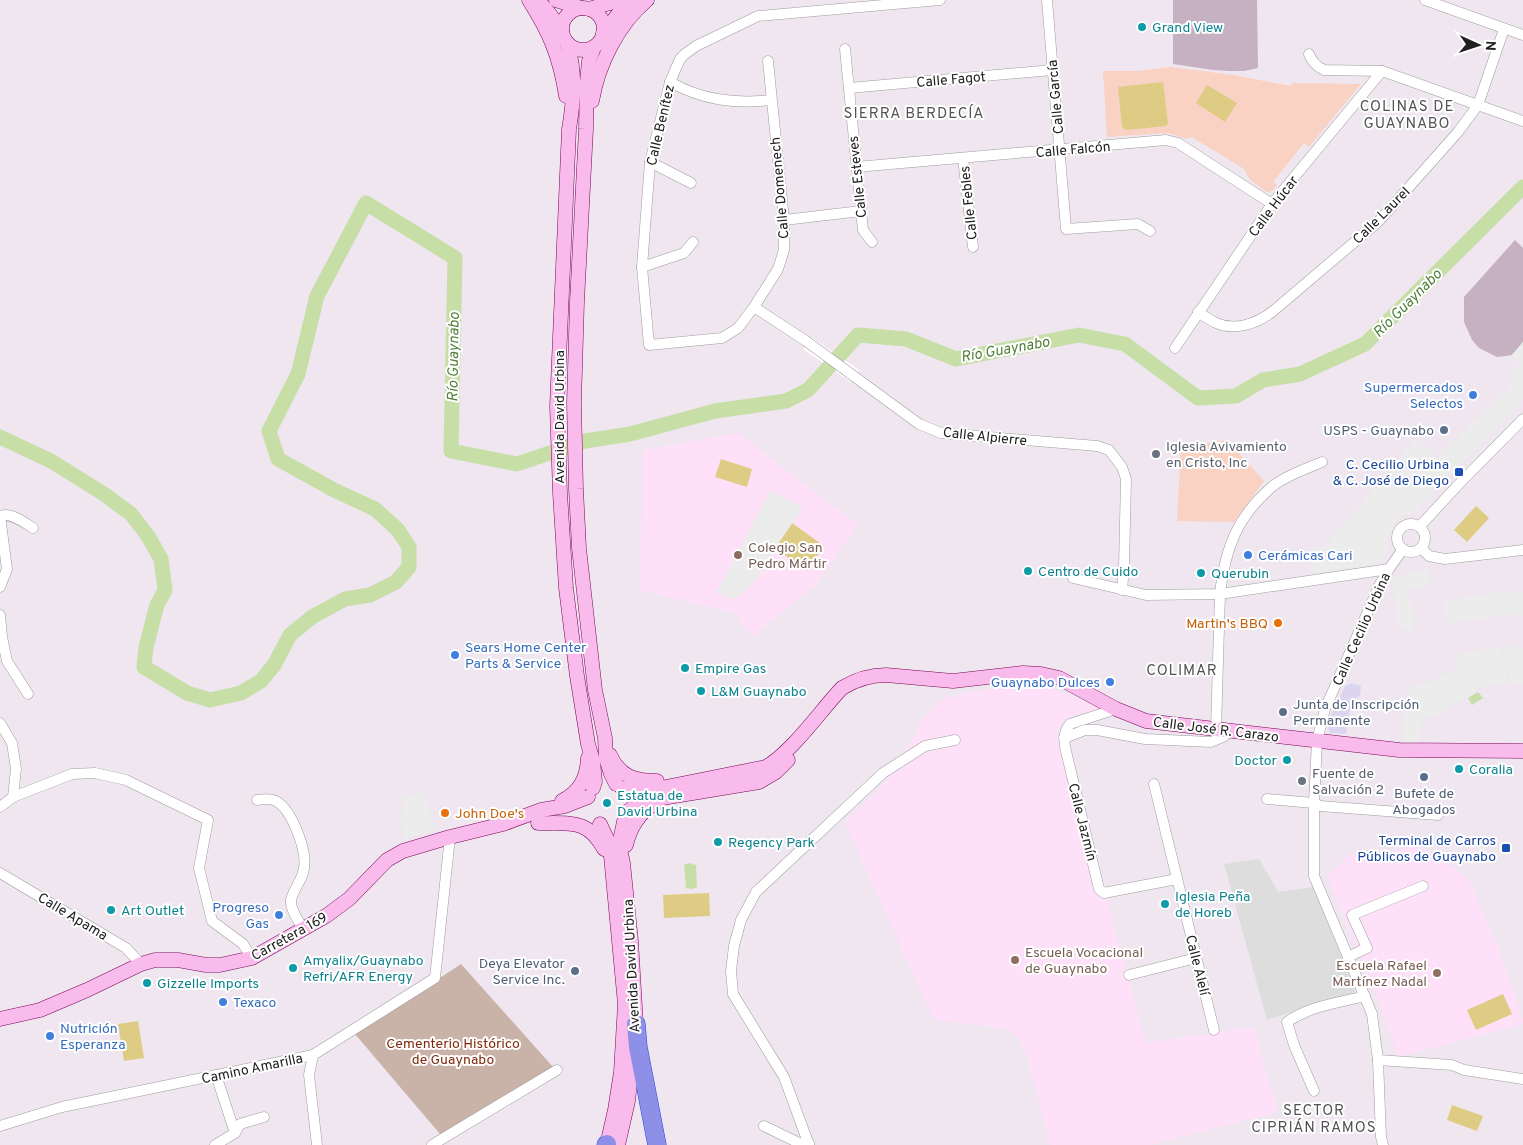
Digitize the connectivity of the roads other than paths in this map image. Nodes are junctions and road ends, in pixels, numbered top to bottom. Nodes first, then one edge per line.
1 (529, 0) edge
2 (537, 0) edge
3 (556, 0) edge
4 (620, 0) edge
5 (635, 0) edge
6 (647, 0) edge
7 (798, 0) edge
8 (940, 0) edge
9 (1047, 0) edge
10 (1426, 0) edge
11 (585, 9) junction
12 (799, 12) junction
13 (1504, 28) junction
14 (603, 33) junction
15 (1523, 35) edge
16 (565, 38) junction
17 (594, 47) junction
18 (845, 49) dead end
19 (1309, 54) dead end
20 (768, 61) dead end
21 (1053, 70) junction
22 (1382, 71) junction
23 (670, 82) junction
24 (849, 88) junction
25 (771, 100) junction
26 (1478, 105) junction
27 (1523, 121) edge
28 (569, 129) junction
29 (586, 129) junction
30 (1060, 150) junction
31 (963, 158) junction
32 (650, 162) junction
33 (856, 167) junction
34 (691, 183) dead end
35 (1272, 204) junction
36 (861, 211) junction
37 (784, 220) junction
38 (1150, 231) dead end
39 (694, 242) dead end
40 (872, 242) dead end
41 (973, 247) dead end
42 (642, 267) junction
43 (754, 307) junction
44 (1198, 312) junction
45 (1175, 348) dead end
46 (1523, 419) edge
47 (1322, 462) dead end
48 (1420, 526) junction
49 (33, 528) dead end
50 (1421, 548) junction
51 (1403, 549) junction
52 (1523, 550) edge
53 (4, 567) edge
54 (1388, 569) junction
55 (1073, 578) dead end
56 (0, 587) edge
57 (1122, 590) junction
58 (1220, 594) junction
59 (0, 615) edge
60 (861, 680) junction
61 (28, 694) dead end
62 (1116, 710) junction
63 (0, 722) edge
64 (1216, 730) junction
65 (1230, 731) junction
66 (604, 738) junction
67 (1064, 738) junction
68 (955, 740) dead end
69 (1317, 741) junction
70 (588, 744) junction
71 (1523, 751) edge
72 (688, 782) junction
73 (1154, 784) dead end
74 (619, 786) junction
75 (13, 797) junction
76 (667, 797) junction
77 (1267, 799) dead end
78 (257, 800) dead end
79 (1314, 803) junction
80 (0, 808) edge
81 (592, 809) junction
82 (627, 814) junction
83 (1438, 815) dead end
84 (540, 817) junction
85 (450, 837) junction
86 (618, 867) junction
87 (0, 873) edge
88 (1177, 878) junction
89 (1423, 886) dead end
90 (303, 929) junction
91 (1348, 957) junction
92 (252, 958) junction
93 (1196, 958) junction
94 (141, 964) junction
95 (1129, 975) dead end
96 (1365, 996) junction
97 (0, 1019) edge
98 (636, 1024) junction
99 (1214, 1030) dead end
100 (313, 1055) junction
101 (1378, 1060) junction
102 (557, 1070) dead end
103 (216, 1075) junction
104 (1523, 1079) edge
105 (1314, 1091) dead end
106 (264, 1117) dead end
107 (0, 1126) edge
108 (764, 1126) dead end
109 (235, 1133) junction
110 (809, 1144) edge
111 (215, 1145) edge
112 (317, 1145) edge
113 (432, 1145) edge
114 (609, 1145) edge
115 (657, 1145) edge
116 (1383, 1145) edge

1 - 28 street
2 - 16 street, Avenida David Urbina
3 - 11 street
4 - 11 street
5 - 14 street
6 - 29 street
7 - 12 street
8 - 12 street, Calle Benítez
9 - 21 street, Calle García
10 - 13 street
11 - 14 street
11 - 16 street
12 - 23 street, Calle Benítez
13 - 15 street
13 - 26 street, Calle Laurel
14 - 17 street
16 - 17 street
16 - 28 street, Avenida David Urbina
17 - 29 street, Avenida David Urbina
18 - 24 street, Calle Esteves
19 - 22 street
20 - 25 street, Calle Domenech
21 - 24 street, Calle Fagot
21 - 30 street, Calle García
22 - 26 street
22 - 35 street, Calle Húcar
23 - 25 street
23 - 32 street, Calle Benítez
24 - 33 street, Calle Esteves
25 - 37 street, Calle Domenech
26 - 27 street
26 - 44 street, Calle Laurel
28 - 70 street, Avenida David Urbina
29 - 66 street, Avenida David Urbina
30 - 31 street, Calle Falcón
30 - 35 street, Calle Falcón
30 - 38 street, Calle García
31 - 33 street, Calle Falcón
31 - 41 street, Calle Febles
32 - 34 street
32 - 42 street, Calle Benítez
33 - 36 street, Calle Esteves
35 - 44 street, Calle Húcar
36 - 37 street
36 - 40 street, Calle Esteves
37 - 43 street, Calle Domenech
39 - 42 street
42 - 43 street, Calle Benítez
43 - 57 street, Calle Alpierre
44 - 45 street, Calle Húcar
46 - 48 street
47 - 58 street
48 - 50 street
48 - 51 street
49 - 53 street
50 - 51 street
50 - 52 street
51 - 54 street, Calle Cecilio Urbina
53 - 56 street
54 - 58 street
54 - 69 street, Calle Cecilio Urbina
55 - 57 street
57 - 58 street
58 - 64 street
59 - 61 street
60 - 62 street, Calle José R. Carazo
60 - 72 street, Calle José R. Carazo
60 - 76 street
62 - 64 street, Calle José R. Carazo
62 - 67 street
63 - 75 street
64 - 65 street, Calle José R. Carazo
65 - 67 street
65 - 69 street, Calle José R. Carazo
66 - 72 street
66 - 74 street, Avenida David Urbina
67 - 88 street, Calle Jazmín
68 - 110 street
69 - 71 street, Calle José R. Carazo
69 - 79 street, Calle Cecilio Urbina
70 - 81 street, Avenida David Urbina
70 - 84 street
72 - 74 street, Calle José R. Carazo
73 - 88 street, Calle Alelí
74 - 81 street
74 - 82 street
75 - 80 street
75 - 92 street
76 - 82 street
76 - 86 street
77 - 79 street
78 - 90 street
79 - 83 street
79 - 91 street, Calle Cecilio Urbina
81 - 82 street
81 - 84 street, Carretera 169
81 - 84 street, Carretera 169
81 - 86 street, Avenida David Urbina
82 - 86 street, Avenida David Urbina
84 - 85 street, Carretera 169
84 - 86 street
85 - 90 street, Carretera 169
85 - 100 street, Camino Amarilla
86 - 98 street, Avenida David Urbina
86 - 114 street, Avenida David Urbina
87 - 94 street, Calle Apama
88 - 93 street, Calle Alelí
89 - 91 street
90 - 92 street, Carretera 169
91 - 96 street, Calle Cecilio Urbina
92 - 94 street, Carretera 169
93 - 95 street
93 - 99 street, Calle Alelí
94 - 97 street, Carretera 169
96 - 101 street, Calle Cecilio Urbina
96 - 105 street
98 - 114 street, Avenida David Urbina
98 - 115 highway
100 - 103 street, Camino Amarilla
100 - 112 street
101 - 104 street
101 - 116 street, Calle Cecilio Urbina
102 - 113 street
103 - 107 street, Camino Amarilla
103 - 109 street
106 - 109 street
108 - 110 street
109 - 111 street

